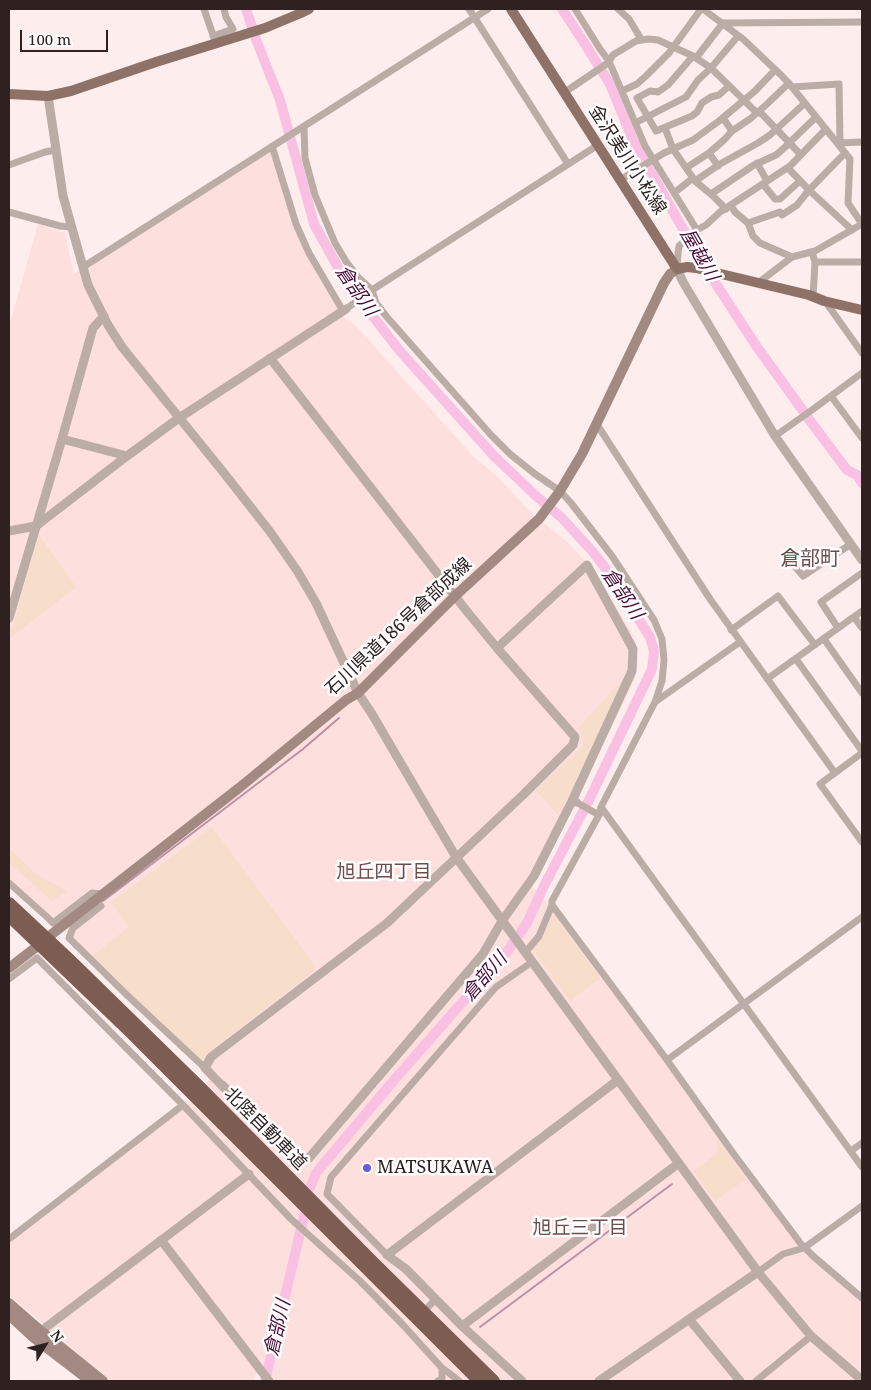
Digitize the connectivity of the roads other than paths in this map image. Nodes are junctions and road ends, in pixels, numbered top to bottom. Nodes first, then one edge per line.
1 (204, 9) edge
2 (224, 9) edge
3 (308, 9) edge
4 (469, 9) edge
5 (488, 9) edge
6 (511, 9) edge
7 (575, 9) edge
8 (618, 9) edge
9 (702, 9) edge
10 (474, 17) junction
11 (862, 22) edge
12 (723, 23) junction
13 (738, 36) junction
14 (641, 39) junction
15 (214, 40) junction
16 (674, 47) junction
17 (694, 57) junction
18 (608, 62) junction
19 (711, 68) junction
20 (776, 70) junction
21 (790, 85) junction
22 (729, 86) junction
23 (622, 90) junction
24 (565, 92) junction
25 (9, 94) edge
26 (48, 96) junction
27 (744, 100) junction
28 (805, 103) junction
29 (756, 113) junction
30 (648, 116) junction
31 (816, 117) junction
32 (723, 118) junction
33 (635, 123) junction
34 (303, 128) junction
35 (665, 128) junction
36 (776, 129) junction
37 (826, 129) junction
38 (732, 131) junction
39 (839, 142) junction
40 (862, 142) edge
41 (790, 143) junction
42 (275, 145) junction
43 (598, 145) junction
44 (673, 149) junction
45 (56, 150) junction
46 (709, 153) junction
47 (845, 153) junction
48 (801, 155) junction
49 (652, 160) junction
50 (757, 163) junction
51 (568, 164) junction
52 (9, 165) edge
53 (718, 166) junction
54 (686, 168) junction
55 (788, 168) junction
56 (694, 179) junction
57 (620, 180) junction
58 (800, 181) junction
59 (765, 182) junction
60 (809, 190) junction
61 (674, 193) junction
62 (711, 194) junction
63 (729, 207) junction
64 (9, 212) edge
65 (748, 223) junction
66 (862, 224) edge
67 (71, 227) junction
68 (696, 230) junction
69 (852, 230) junction
70 (812, 252) junction
71 (792, 257) junction
72 (815, 262) junction
73 (862, 262) edge
74 (83, 267) junction
75 (677, 269) junction
76 (758, 284) junction
77 (370, 292) junction
78 (812, 296) junction
79 (824, 301) junction
80 (344, 310) junction
81 (862, 310) edge
82 (104, 316) junction
83 (862, 353) edge
84 (270, 358) junction
85 (862, 373) edge
86 (831, 396) junction
87 (179, 418) junction
88 (596, 423) junction
89 (775, 436) junction
90 (862, 438) edge
91 (62, 439) junction
92 (127, 456) junction
93 (559, 492) junction
94 (36, 526) junction
95 (9, 531) edge
96 (851, 544) junction
97 (862, 560) edge
98 (793, 564) dead end
99 (862, 573) edge
100 (455, 596) junction
101 (862, 611) edge
102 (854, 617) junction
103 (9, 618) edge
104 (838, 628) junction
105 (862, 628) edge
106 (731, 630) junction
107 (824, 639) junction
108 (740, 642) junction
109 (815, 645) junction
110 (497, 648) junction
111 (796, 659) junction
112 (768, 679) junction
113 (358, 693) junction
114 (862, 693) edge
115 (655, 702) junction
116 (862, 752) edge
117 (835, 773) junction
118 (574, 802) junction
119 (598, 812) junction
120 (862, 842) edge
121 (456, 857) junction
122 (9, 883) edge
123 (99, 896) junction
124 (9, 903) edge
125 (552, 904) junction
126 (9, 916) edge
127 (862, 917) edge
128 (502, 921) junction
129 (52, 934) dead end
130 (35, 948) dead end
131 (524, 950) junction
132 (532, 962) junction
133 (9, 968) edge
134 (9, 979) edge
135 (743, 1003) junction
136 (154, 1021) junction
137 (148, 1028) dead end
138 (133, 1044) dead end
139 (128, 1050) junction
140 (667, 1060) junction
141 (205, 1068) junction
142 (618, 1080) junction
143 (183, 1106) junction
144 (862, 1143) edge
145 (851, 1151) junction
146 (678, 1163) junction
147 (862, 1167) edge
148 (252, 1172) junction
149 (862, 1206) edge
150 (9, 1239) edge
151 (161, 1240) junction
152 (804, 1248) junction
153 (387, 1255) junction
154 (758, 1272) junction
155 (862, 1298) edge
156 (9, 1303) edge
157 (9, 1315) edge
158 (689, 1319) junction
159 (410, 1320) dead end
160 (404, 1326) junction
161 (462, 1326) junction
162 (37, 1334) junction
163 (810, 1336) junction
164 (442, 1368) junction
165 (862, 1380) edge
166 (90, 1381) edge
167 (103, 1381) edge
168 (269, 1381) edge
169 (438, 1381) edge
170 (459, 1381) edge
171 (479, 1381) edge
172 (494, 1381) edge
173 (522, 1381) edge
174 (599, 1381) edge
175 (740, 1381) edge
176 (756, 1381) edge

1 - 15 street
2 - 15 street
3 - 15 main road
4 - 10 street
5 - 10 street
6 - 24 main road, 金沢美川小松線
7 - 18 street
8 - 14 street
9 - 12 street
9 - 16 street
10 - 34 street
10 - 51 street
11 - 12 street
12 - 13 street
12 - 17 street
13 - 19 street
13 - 20 street
14 - 16 street
14 - 18 street
15 - 26 main road
16 - 17 street
16 - 23 street
17 - 19 street
17 - 30 street
18 - 23 street
18 - 24 street
19 - 22 street
19 - 30 street
20 - 21 street
20 - 27 street
21 - 28 street
21 - 29 street
21 - 39 street
22 - 27 street
22 - 35 street
23 - 33 street
24 - 43 main road, 金沢美川小松線
25 - 26 main road
26 - 45 street
27 - 29 street
27 - 32 street
28 - 31 street
28 - 36 street
29 - 36 street
29 - 38 street
30 - 33 street
30 - 35 street
31 - 37 street
31 - 41 street
32 - 38 street
32 - 44 street
33 - 49 street
34 - 42 street
34 - 77 street
35 - 44 street
36 - 41 street
36 - 53 street
37 - 39 street
37 - 48 street
38 - 46 street
39 - 40 street
39 - 47 street
41 - 48 street
41 - 50 street
42 - 74 street
42 - 80 street
43 - 51 street
43 - 57 main road, 金沢美川小松線
44 - 49 street
44 - 54 street
45 - 52 street
45 - 67 street
46 - 53 street
46 - 54 street
47 - 60 street
47 - 66 street
48 - 55 street
49 - 57 street
49 - 61 street
50 - 59 street
50 - 62 street
51 - 77 street
53 - 56 street
54 - 56 street
55 - 58 street
55 - 59 street
56 - 61 street
56 - 62 street
57 - 75 main road, 金沢美川小松線
58 - 59 street
58 - 60 street
59 - 63 street
60 - 65 street
60 - 69 street
61 - 68 street
62 - 63 street
63 - 65 street
63 - 68 street
64 - 67 street
65 - 71 street
66 - 69 street
67 - 74 street
68 - 75 street
69 - 70 street
70 - 71 street
70 - 72 street
71 - 76 street
72 - 73 street
72 - 78 street
74 - 82 street
75 - 76 main road
75 - 88 main road, 石川県道186号倉部成線
75 - 89 street
76 - 78 main road
77 - 80 street
77 - 93 street
78 - 79 main road
79 - 81 main road
79 - 83 street
80 - 84 street
82 - 87 street
82 - 91 street
84 - 87 street
84 - 100 street
85 - 86 street
86 - 89 street
86 - 90 street
87 - 92 street
87 - 113 street
88 - 93 main road, 石川県道186号倉部成線
88 - 106 street
89 - 96 street
91 - 92 street
91 - 94 street
92 - 94 street
93 - 100 main road, 石川県道186号倉部成線
93 - 115 street
94 - 95 street
94 - 103 street
96 - 97 street
96 - 98 street
99 - 104 street
100 - 110 street
100 - 113 main road, 石川県道186号倉部成線
101 - 102 street
102 - 104 street
102 - 105 street
104 - 107 street
106 - 108 street
106 - 109 street
107 - 109 street
107 - 114 street
108 - 112 street
108 - 115 street
109 - 111 street
110 - 118 street
110 - 121 street
111 - 112 street
111 - 116 street
112 - 117 street
113 - 121 street
113 - 123 main road, 石川県道186号倉部成線
115 - 119 street
116 - 117 street
117 - 120 street
118 - 119 street
118 - 128 street
119 - 125 street
119 - 135 street
121 - 128 street
121 - 141 street
122 - 123 street
123 - 129 main road, 石川県道186号倉部成線
123 - 136 street
124 - 172 highway, 北陸自動車道
125 - 131 street
125 - 140 street
126 - 171 highway, 北陸自動車道
127 - 135 street
128 - 131 street
128 - 141 street
130 - 133 main road
131 - 132 street
132 - 142 street
132 - 153 street
134 - 139 street
135 - 140 street
135 - 145 street
136 - 137 street
136 - 141 street
138 - 139 street
139 - 143 street
140 - 152 street
142 - 146 street
142 - 153 street
143 - 148 street
143 - 150 street
144 - 145 street
145 - 147 street
146 - 154 street
146 - 161 street
148 - 151 street
148 - 160 street
149 - 152 street
151 - 162 street
151 - 168 street
152 - 154 street
152 - 155 street
153 - 161 street
154 - 158 street
154 - 163 street
156 - 162 main road
157 - 162 main road
158 - 174 street
158 - 175 street
159 - 160 street
160 - 164 street
161 - 173 street
162 - 166 main road
162 - 167 main road
163 - 165 street
163 - 176 street
164 - 169 street
164 - 170 street

